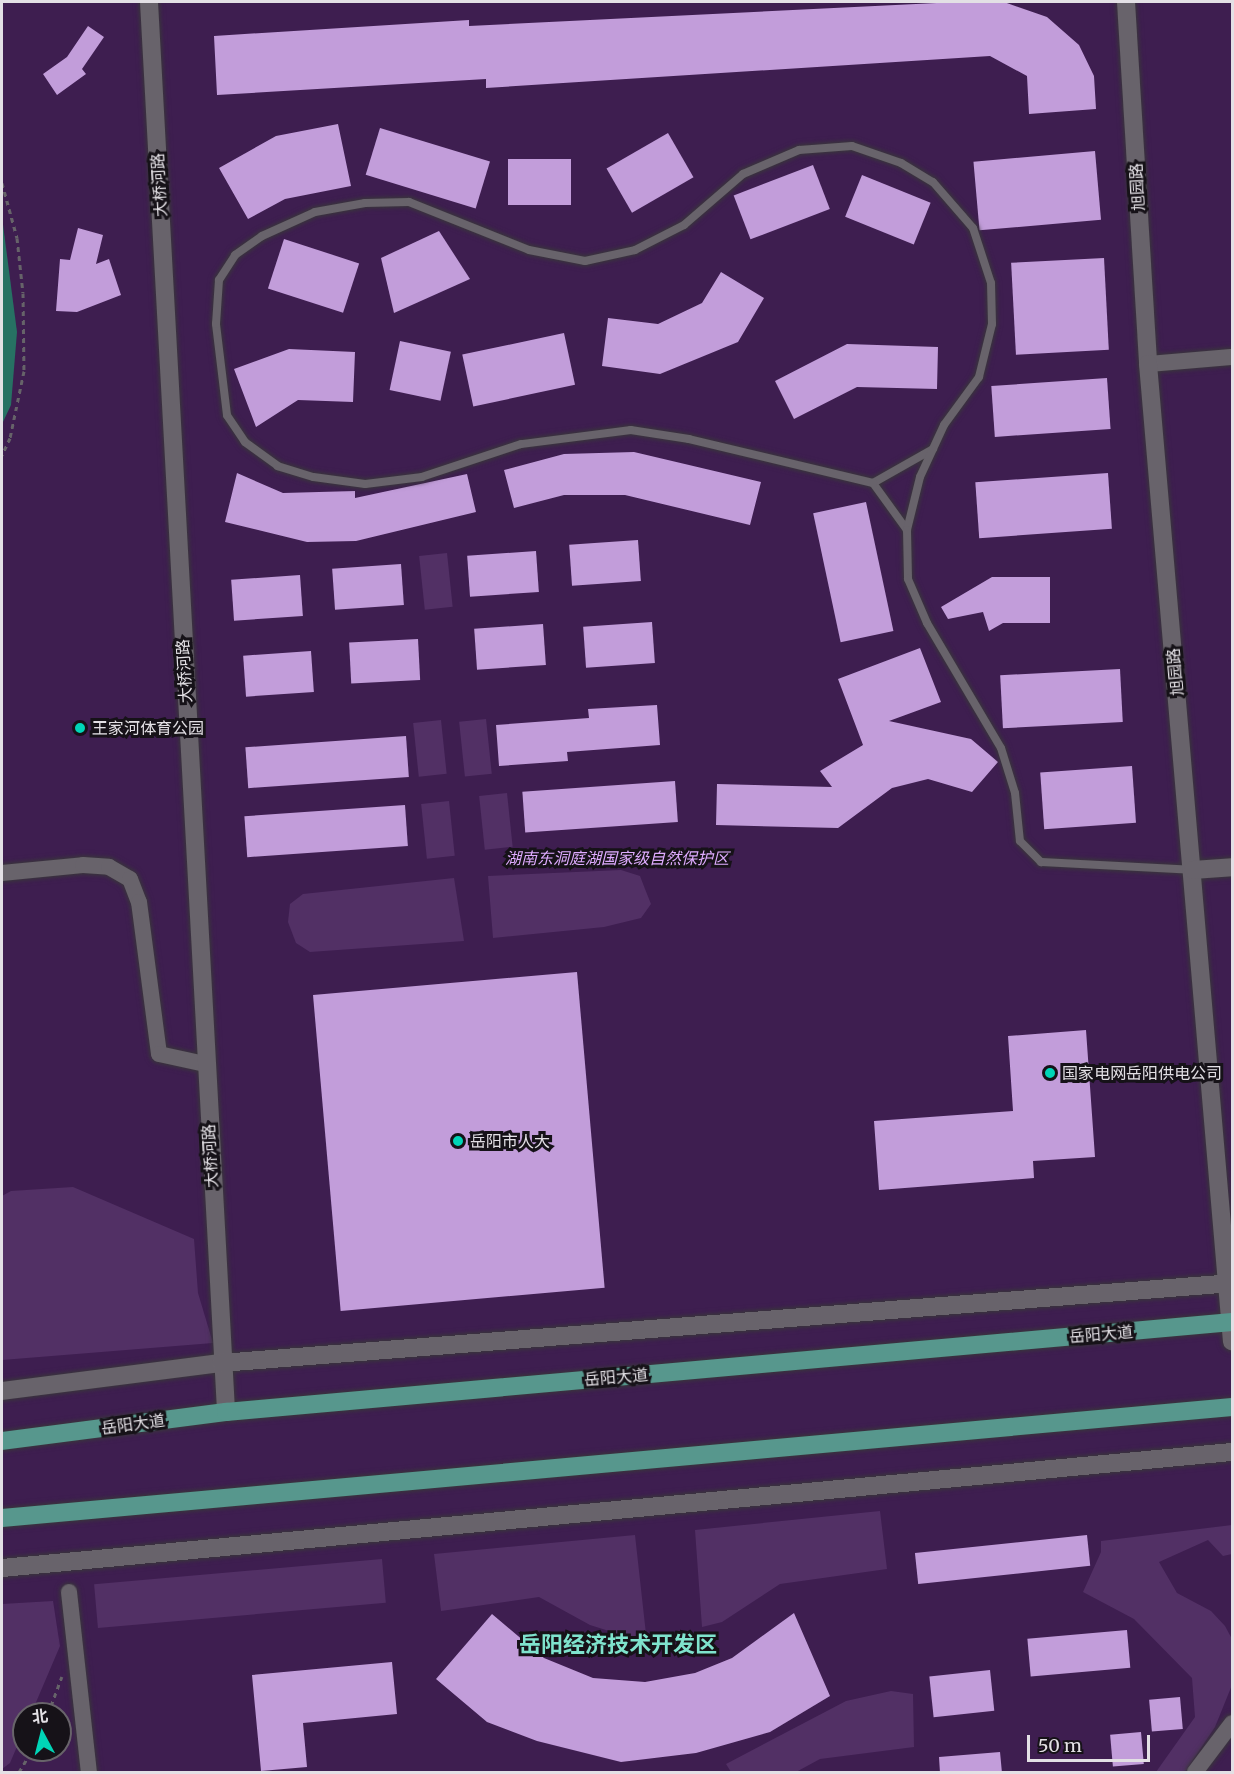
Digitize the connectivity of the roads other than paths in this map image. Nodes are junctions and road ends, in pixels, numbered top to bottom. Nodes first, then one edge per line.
1 (149, 2) edge
2 (1126, 2) edge
3 (1233, 357) edge
4 (1148, 364) junction
5 (933, 448) junction
6 (873, 483) junction
7 (907, 530) junction
8 (1233, 867) edge
9 (1193, 870) junction
10 (2, 873) edge
11 (205, 1064) junction
12 (1229, 1283) edge
13 (1231, 1322) edge
14 (1233, 1341) edge
15 (221, 1363) junction
16 (2, 1391) edge
17 (1233, 1407) edge
18 (226, 1412) junction
19 (2, 1441) edge
20 (1233, 1452) edge
21 (2, 1518) edge
22 (2, 1568) edge
23 (69, 1592) dead end
24 (1233, 1723) edge
25 (89, 1773) edge
26 (1195, 1773) edge

1 - 11 street, 大桥河路
2 - 4 street, 旭园路
3 - 4 street
4 - 9 street, 旭园路
5 - 6 lane
5 - 6 lane
5 - 7 lane
6 - 7 lane
7 - 9 lane
8 - 9 street
9 - 12 street, 旭园路
10 - 11 street
11 - 15 street, 大桥河路
12 - 13 street, 旭园路
12 - 15 street
13 - 14 street, 旭园路
13 - 18 main road, 岳阳大道
15 - 16 street
15 - 18 street, 大桥河路
17 - 21 main road
18 - 19 main road, 岳阳大道
20 - 22 street
23 - 25 street
24 - 26 street

